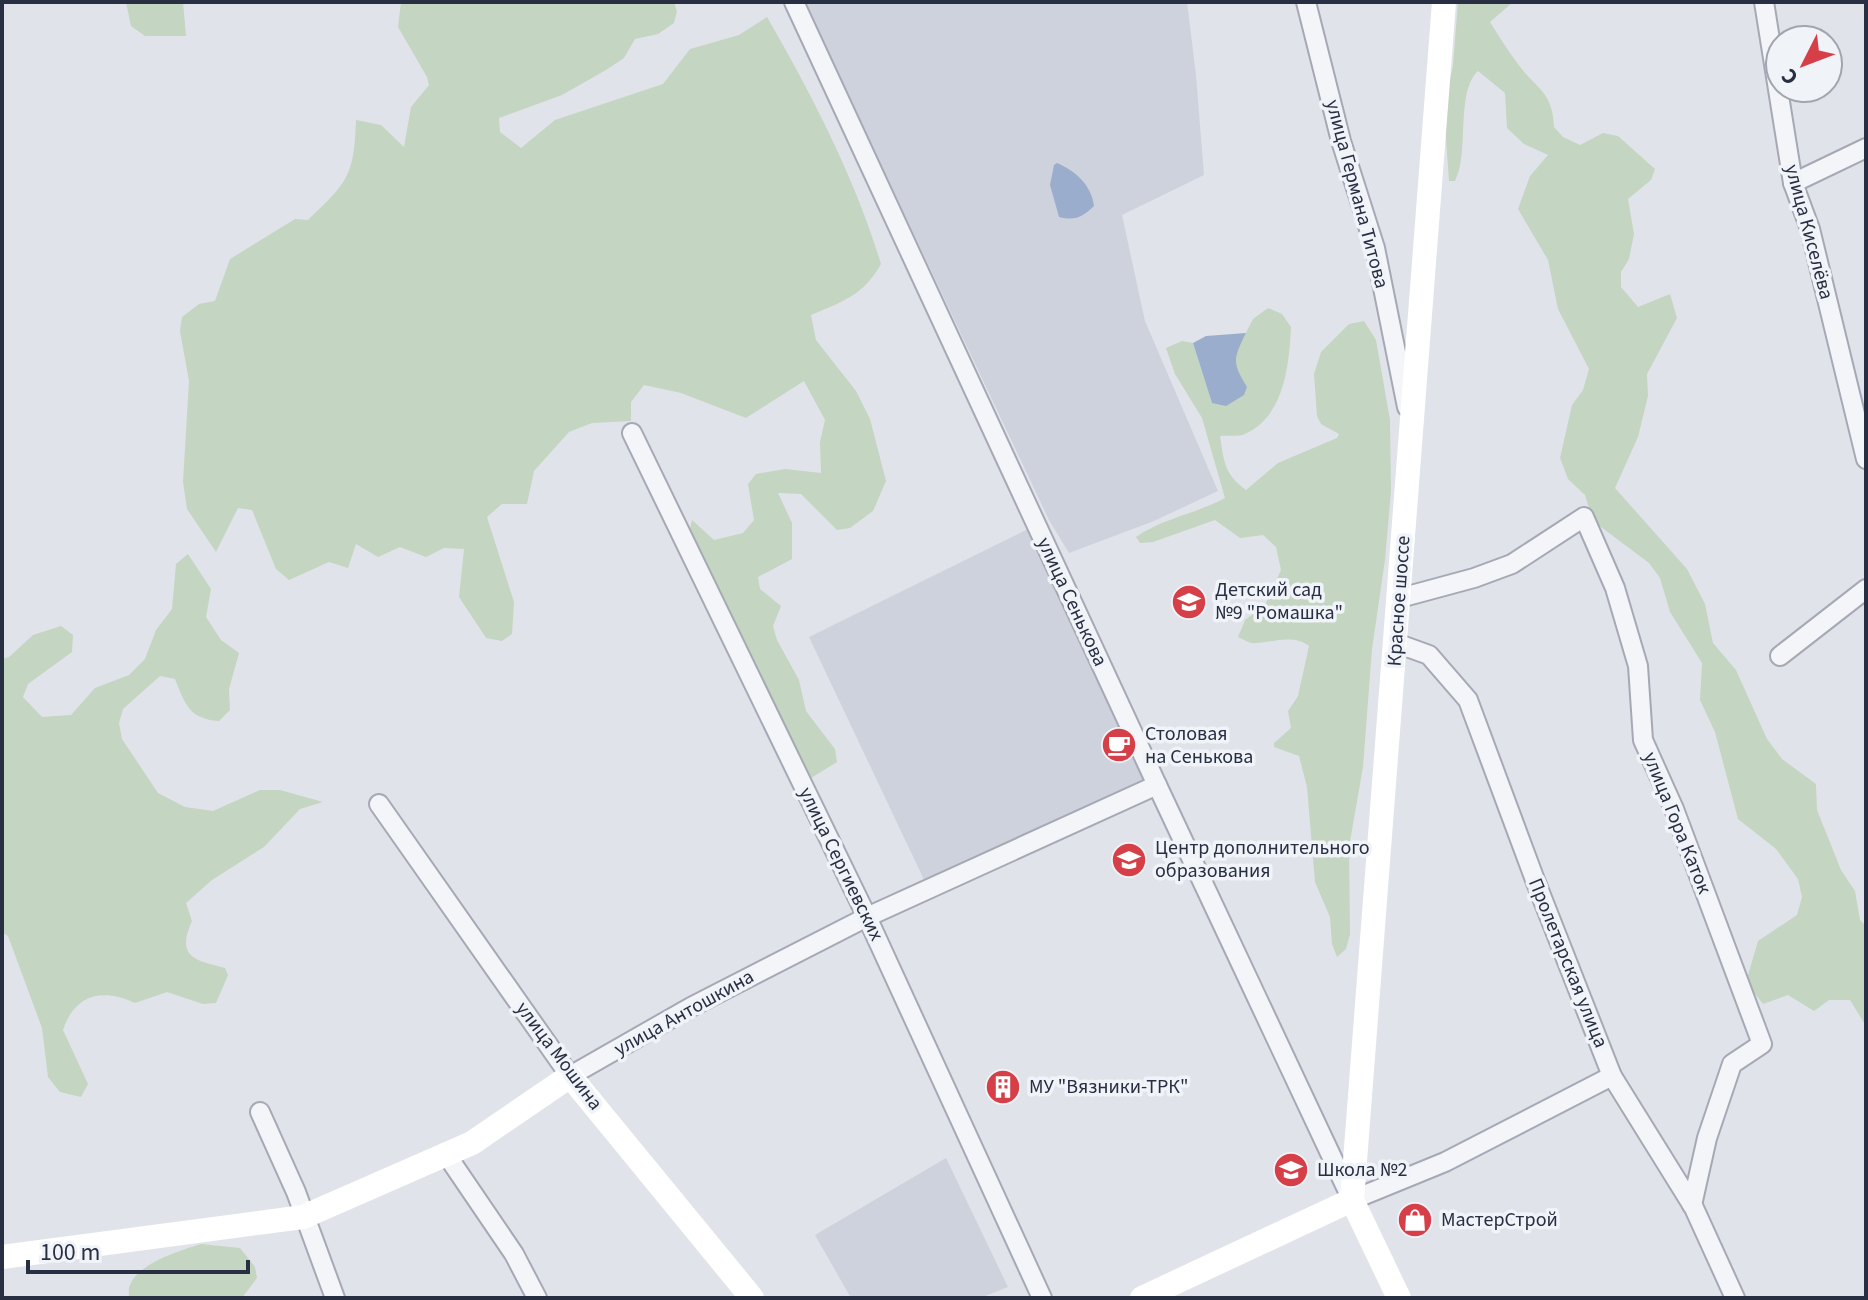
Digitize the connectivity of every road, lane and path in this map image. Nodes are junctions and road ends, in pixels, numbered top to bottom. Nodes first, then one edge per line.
1 (794, 2) edge
2 (1306, 2) edge
3 (1444, 2) edge
4 (1764, 2) edge
5 (1866, 148) edge
6 (1793, 183) junction
7 (632, 433) dead end
8 (1412, 433) junction
9 (1863, 436) edge
10 (1866, 459) edge
11 (1866, 589) edge
12 (1400, 598) junction
13 (1396, 643) junction
14 (1780, 656) dead end
15 (1157, 785) junction
16 (379, 804) dead end
17 (867, 917) junction
18 (570, 1076) junction
19 (1612, 1076) junction
20 (260, 1112) dead end
21 (1358, 1132) junction
22 (1321, 1133) junction
23 (446, 1154) junction
24 (1352, 1200) junction
25 (1692, 1205) junction
26 (303, 1217) junction
27 (2, 1257) edge
28 (335, 1298) edge
29 (537, 1298) edge
30 (752, 1298) edge
31 (1042, 1298) edge
32 (1142, 1298) edge
33 (1399, 1298) edge
34 (1735, 1298) edge

1 - 15 street, улица Сенькова
2 - 8 street, улица Германа Титова
3 - 8 main road, Красное шоссе
4 - 6 street, улица Киселёва
5 - 6 street
6 - 9 street, улица Киселёва
7 - 17 street, улица Сергиевских
8 - 12 main road, Красное шоссе
9 - 10 street, улица Киселёва
11 - 14 street
12 - 13 main road, Красное шоссе
12 - 25 street, улица Гора Каток
13 - 19 street, Пролетарская улица
13 - 21 main road, Красное шоссе
15 - 17 street, улица Антошкина
15 - 22 street, улица Сенькова
16 - 18 street, улица Мошина
17 - 18 street, улица Антошкина
17 - 31 street, улица Сергиевских
18 - 23 main road, улица Антошкина
18 - 30 main road, улица Мошина
19 - 24 street
19 - 25 street, Пролетарская улица
20 - 26 street
21 - 22 street
21 - 24 main road, Красное шоссе
22 - 24 street, улица Сенькова
23 - 26 main road, улица Антошкина
23 - 29 street
24 - 32 main road
24 - 33 main road
25 - 34 street, Пролетарская улица
26 - 27 main road, улица Антошкина
26 - 28 street

